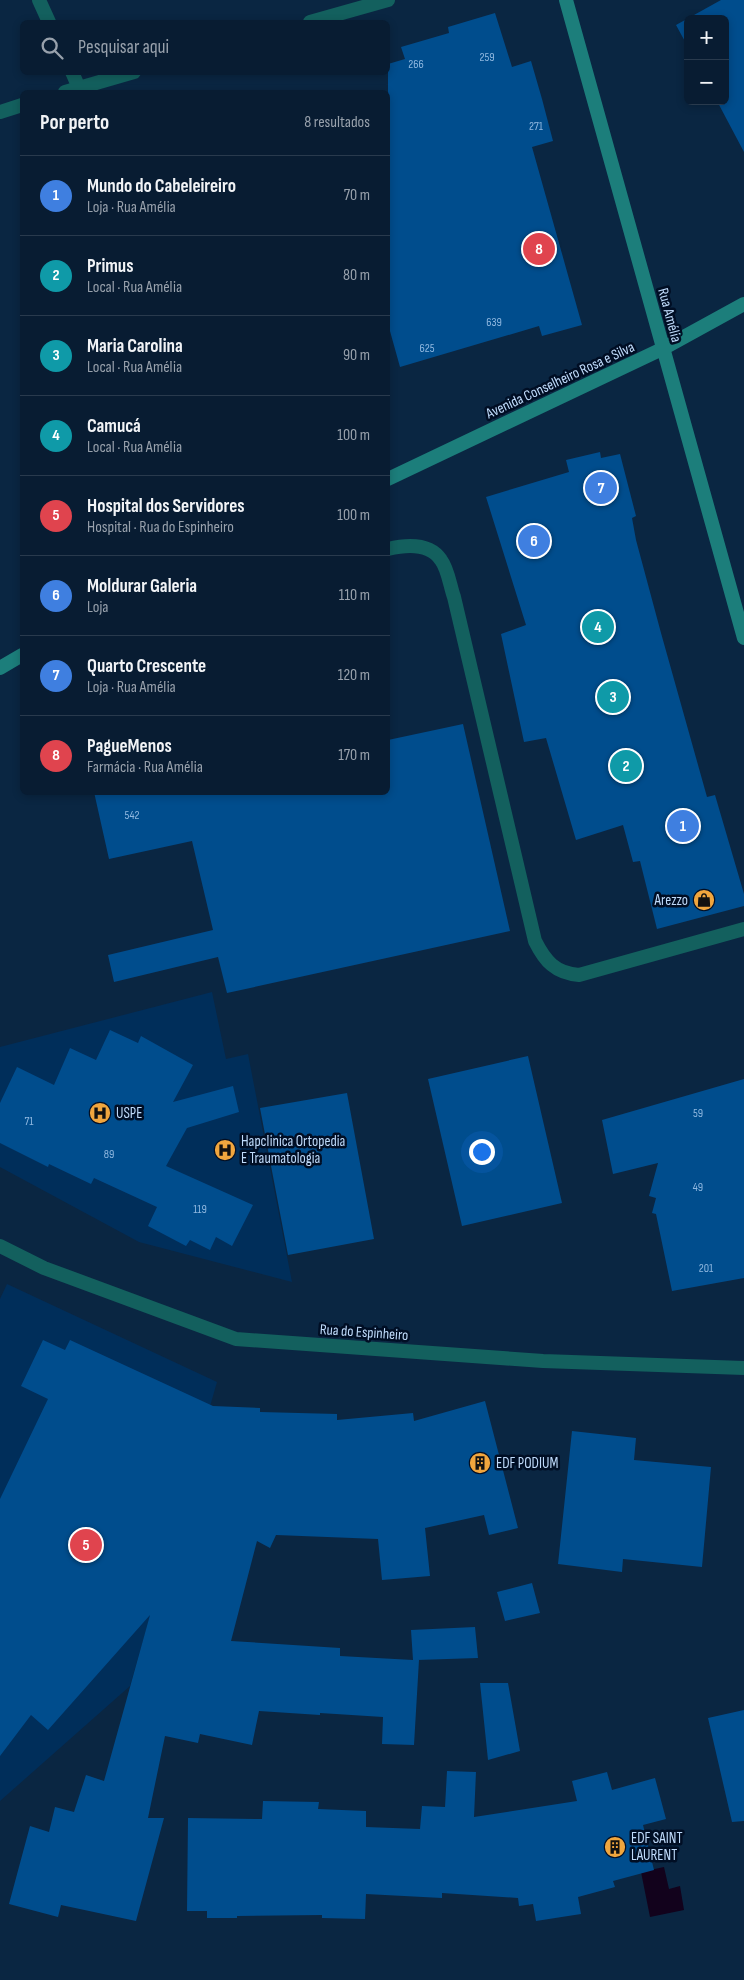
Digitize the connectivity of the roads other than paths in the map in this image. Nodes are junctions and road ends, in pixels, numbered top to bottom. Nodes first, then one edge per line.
1 (39, 0) edge
2 (388, 0) edge
3 (566, 0) edge
4 (48, 20) edge
5 (317, 20) edge
6 (74, 75) edge
7 (124, 75) edge
8 (80, 88) junction
9 (72, 90) edge
10 (20, 106) edge
11 (0, 112) edge
12 (744, 304) edge
13 (662, 349) junction
14 (390, 478) edge
15 (390, 549) edge
16 (744, 638) edge
17 (20, 656) edge
18 (0, 668) edge
19 (744, 929) edge
20 (0, 1246) edge
21 (744, 1368) edge

1 - 4 street
2 - 5 street
3 - 13 main road, Rua Amélia
6 - 8 street
7 - 8 street
8 - 9 street
10 - 11 street
12 - 13 main road, Avenida Conselheiro Rosa e Silva
13 - 14 main road, Avenida Conselheiro Rosa e Silva
13 - 16 main road, Rua Amélia
15 - 19 street
17 - 18 main road
20 - 21 street, Rua do Espinheiro

